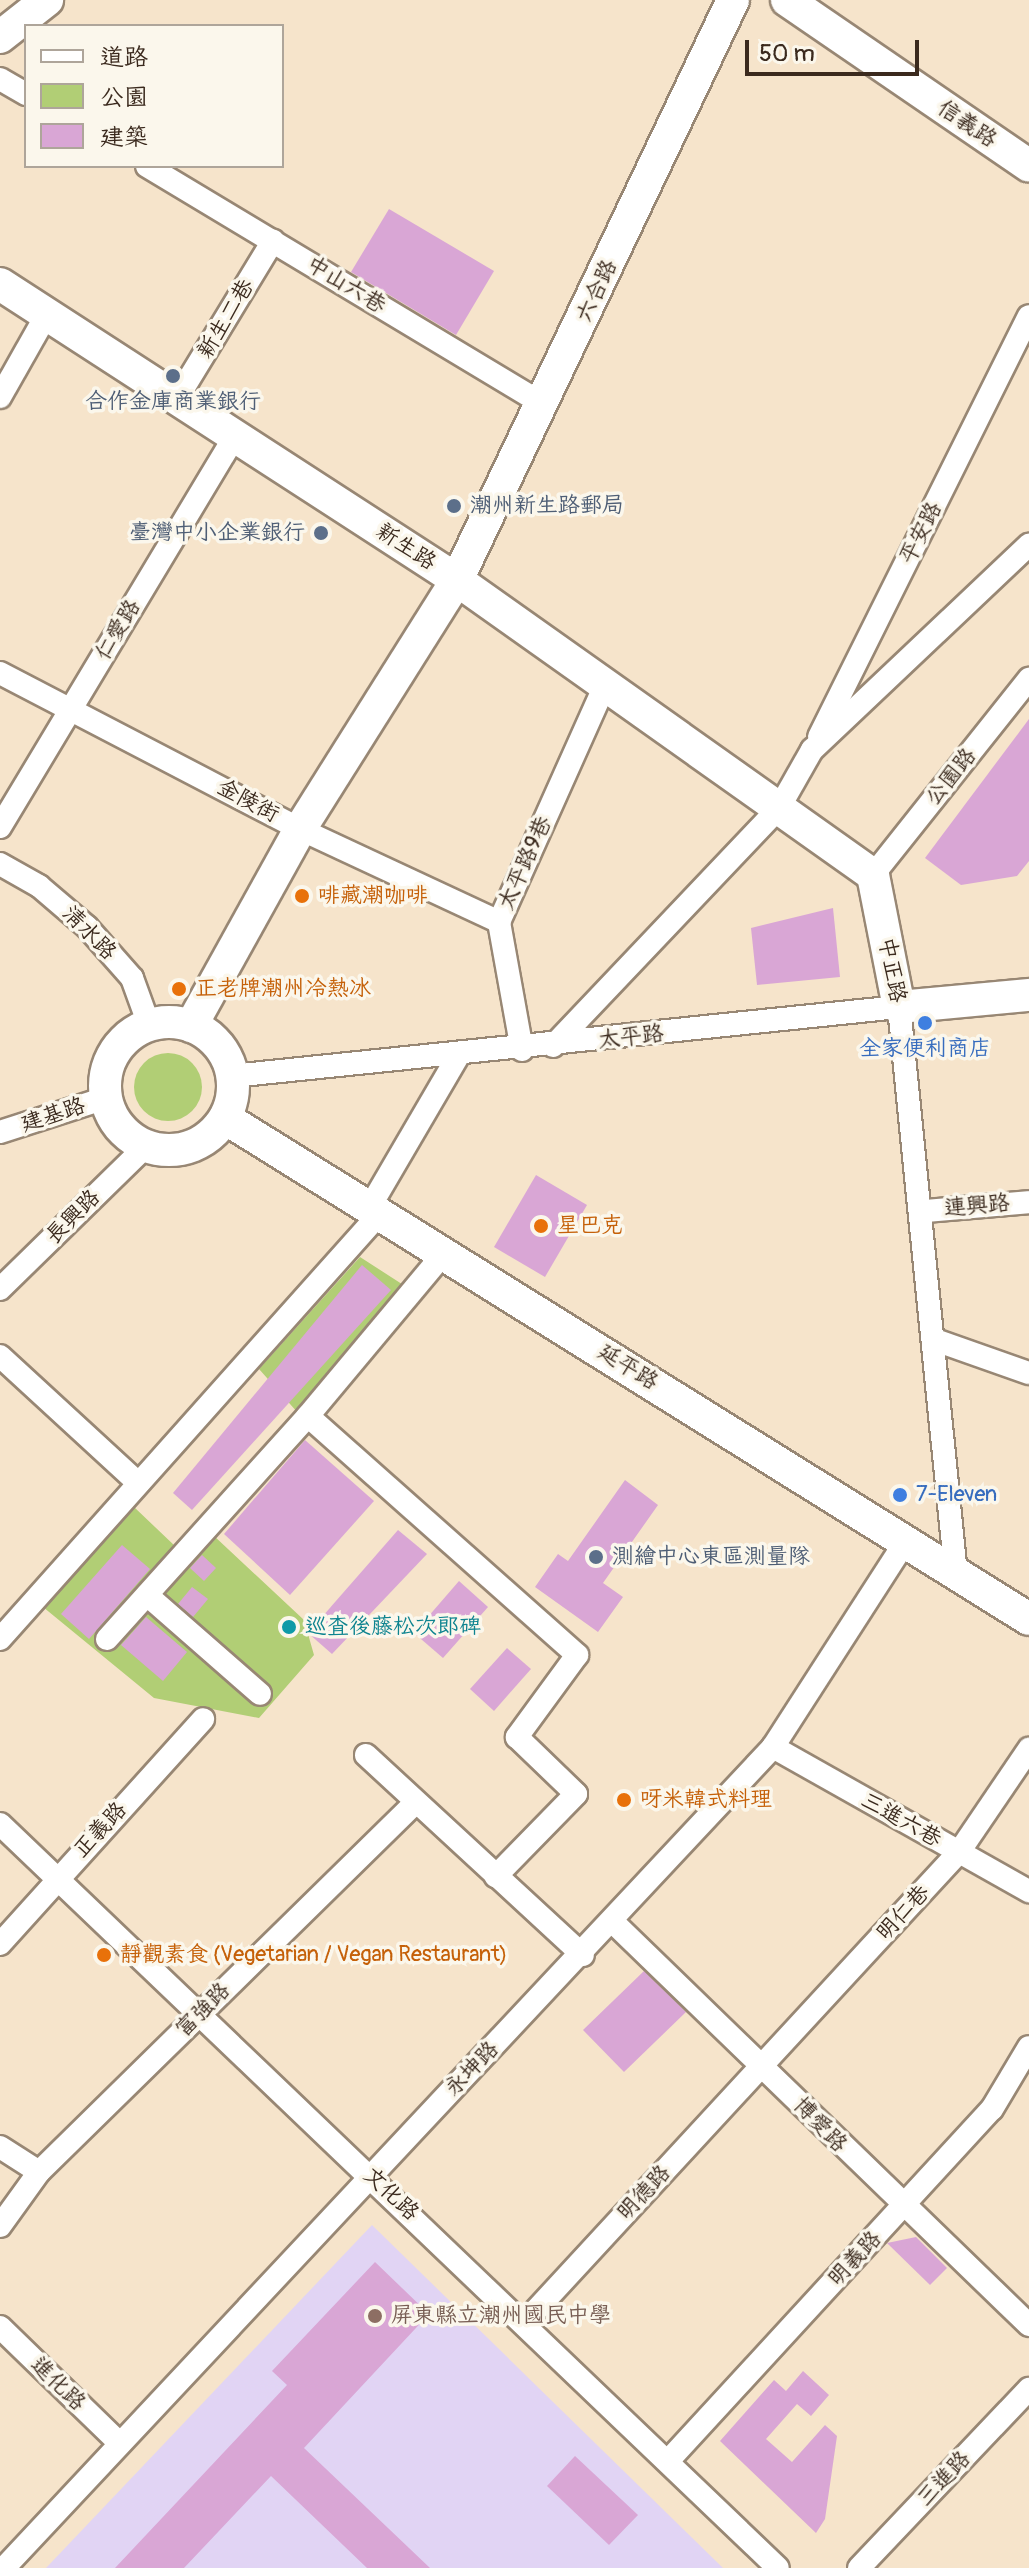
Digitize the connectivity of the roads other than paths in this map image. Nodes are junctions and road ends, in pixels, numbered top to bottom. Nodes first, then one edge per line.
1 (47, 0) edge
2 (733, 0) edge
3 (787, 0) edge
4 (0, 37) edge
5 (0, 79) edge
6 (24, 93) edge
7 (1029, 166) edge
8 (150, 168) edge
9 (273, 241) junction
10 (0, 284) edge
11 (47, 314) junction
12 (1029, 316) edge
13 (0, 397) edge
14 (178, 397) junction
15 (543, 404) junction
16 (236, 434) junction
17 (1029, 545) edge
18 (457, 580) junction
19 (0, 673) edge
20 (1029, 679) edge
21 (605, 685) junction
22 (72, 706) junction
23 (812, 750) junction
24 (779, 808) junction
25 (0, 827) edge
26 (300, 829) junction
27 (0, 864) edge
28 (873, 875) junction
29 (499, 922) junction
30 (1029, 995) edge
31 (899, 1007) junction
32 (149, 1025) junction
33 (191, 1026) junction
34 (553, 1046) junction
35 (522, 1050) junction
36 (457, 1058) junction
37 (232, 1076) junction
38 (106, 1098) junction
39 (225, 1118) junction
40 (0, 1132) edge
41 (146, 1146) junction
42 (1029, 1202) edge
43 (376, 1208) junction
44 (925, 1211) junction
45 (445, 1252) junction
46 (0, 1289) edge
47 (938, 1341) junction
48 (0, 1356) edge
49 (1029, 1373) edge
50 (308, 1416) junction
51 (138, 1483) junction
52 (905, 1542) junction
53 (956, 1574) junction
54 (147, 1595) junction
55 (1029, 1619) edge
56 (0, 1639) edge
57 (107, 1639) dead end
58 (260, 1694) dead end
59 (203, 1719) dead end
60 (773, 1747) junction
61 (1029, 1749) edge
62 (366, 1755) dead end
63 (415, 1803) junction
64 (0, 1824) edge
65 (959, 1852) junction
66 (496, 1876) junction
67 (56, 1878) junction
68 (1029, 1891) edge
69 (614, 1923) junction
70 (0, 1944) edge
71 (583, 1955) junction
72 (200, 2013) junction
73 (1029, 2047) edge
74 (761, 2065) junction
75 (0, 2147) edge
76 (39, 2172) junction
77 (369, 2174) junction
78 (902, 2208) junction
79 (0, 2226) edge
80 (526, 2321) junction
81 (1029, 2325) edge
82 (0, 2327) edge
83 (1029, 2389) edge
84 (116, 2440) junction
85 (668, 2461) junction
86 (4, 2568) edge
87 (778, 2568) edge
88 (859, 2568) edge

1 - 4 main road
2 - 15 main road, 六合路
3 - 7 main road, 信義路
5 - 6 street
8 - 9 street, 中山六巷
9 - 14 street, 新生二巷
9 - 15 street, 中山六巷
10 - 11 main road, 新生路
11 - 13 street
11 - 14 main road, 新生路
12 - 23 street, 平安路
14 - 16 main road, 新生路
15 - 18 main road, 六合路
16 - 18 main road, 新生路
16 - 22 street, 仁愛路
17 - 23 street
18 - 21 main road
18 - 26 main road, 新生路
19 - 22 street, 金陵街
20 - 28 street, 公園路
21 - 24 main road
21 - 29 street, 太平路9巷
22 - 25 street, 仁愛路
22 - 26 street, 金陵街
23 - 24 street
24 - 28 main road
24 - 34 street
26 - 29 street, 金陵街
26 - 33 main road, 新生路
27 - 32 street, 清水路
28 - 31 main road, 中正路
29 - 35 street, 太平路9巷
30 - 31 main road, 太平路
31 - 34 street, 太平路
31 - 44 street, 中正路
32 - 33 main road
32 - 38 main road
33 - 37 main road
34 - 35 street, 太平路
35 - 36 street, 太平路
36 - 37 street, 太平路
36 - 43 street
37 - 39 main road
38 - 40 street, 建基路
38 - 41 main road
39 - 41 main road
39 - 43 main road, 延平路
41 - 46 street, 長興路
42 - 44 street, 連興路
43 - 45 main road, 延平路
43 - 51 street
44 - 47 street, 中正路
45 - 50 street
45 - 52 main road, 延平路
47 - 49 street
47 - 53 street, 中正路
48 - 51 street
50 - 54 street
50 - 66 street
51 - 56 street
52 - 53 main road, 延平路
52 - 60 street, 永坤路
53 - 55 main road, 延平路
54 - 57 street
54 - 58 street
59 - 67 street, 正義路
60 - 65 street, 三進六巷
60 - 69 street, 永坤路
61 - 65 street, 明仁巷
62 - 63 street
63 - 66 street
63 - 72 street, 富強路
64 - 67 street, 文化路
65 - 68 street, 三進六巷
65 - 74 street, 明仁巷
66 - 71 street
67 - 70 street, 正義路
67 - 72 street, 文化路
69 - 71 street, 永坤路
69 - 74 street, 博愛路
71 - 77 street, 永坤路
72 - 76 street, 富強路
72 - 77 street, 文化路
73 - 78 street, 明義路
74 - 78 street, 博愛路
74 - 80 street, 明德路
75 - 76 street
76 - 79 street, 富強路
77 - 80 street, 文化路
77 - 84 street, 永坤路
78 - 81 street, 博愛路
78 - 85 street, 明義路
80 - 85 street, 文化路
82 - 84 street, 進化路
83 - 88 street, 三進路
84 - 86 street, 永坤路
85 - 87 street, 文化路

